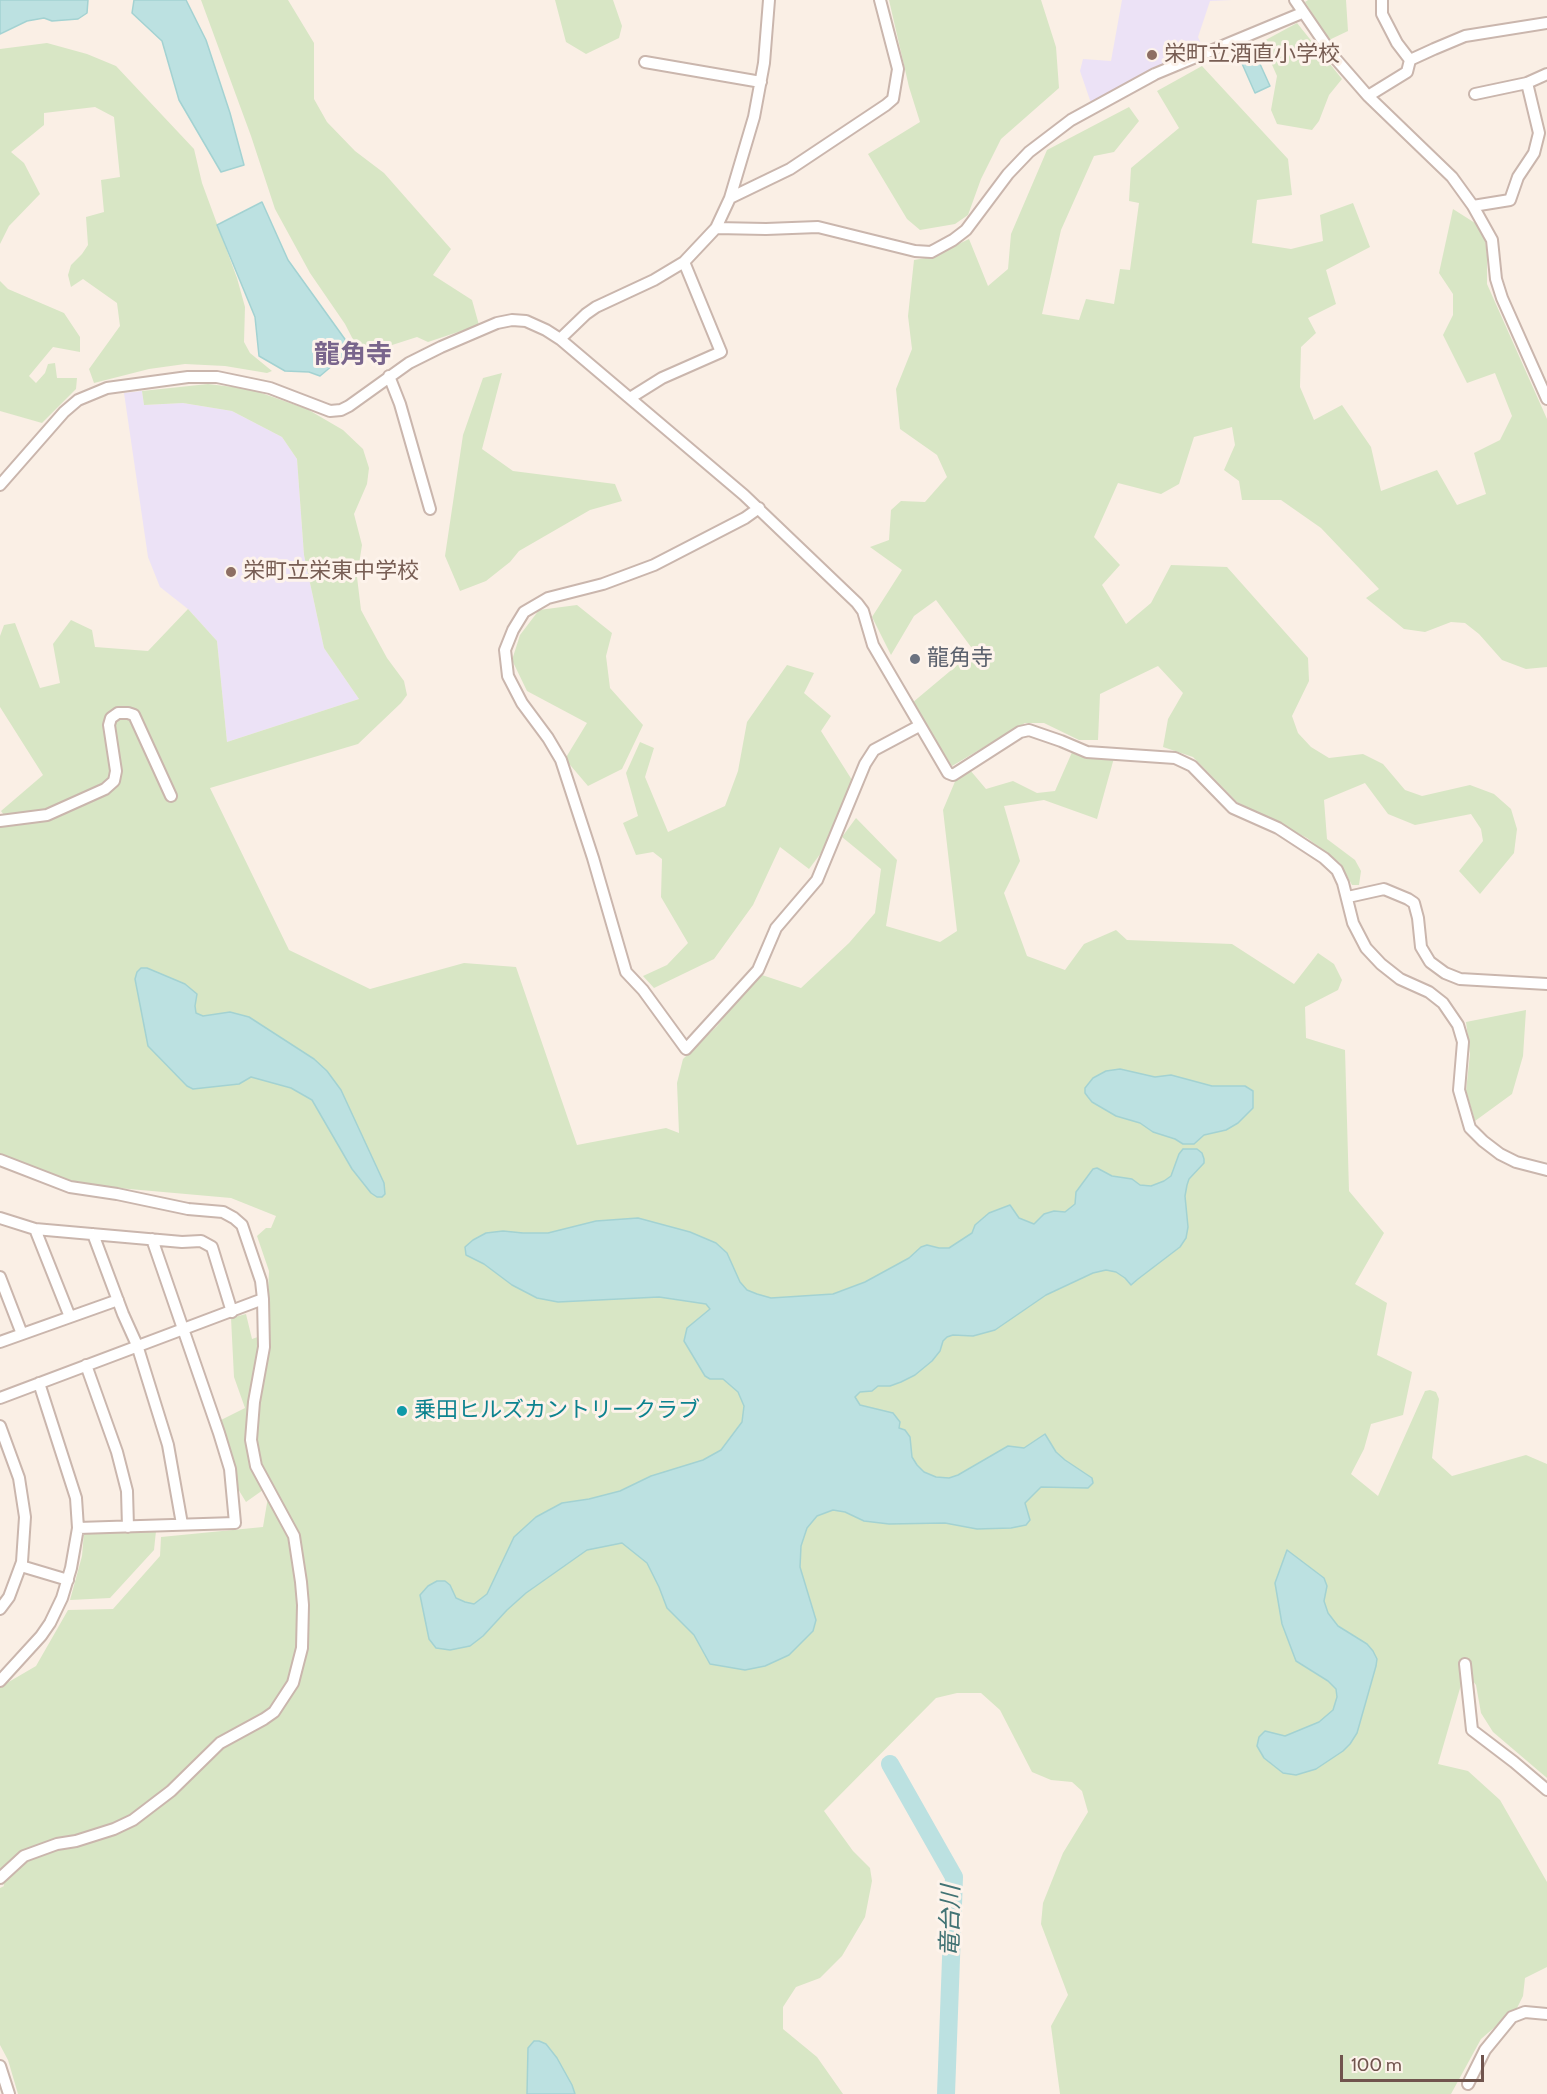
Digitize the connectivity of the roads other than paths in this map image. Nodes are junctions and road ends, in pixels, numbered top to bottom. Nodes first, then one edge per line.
1 (770, 0) edge
2 (880, 0) edge
3 (1295, 0) edge
4 (1382, 0) edge
5 (1302, 13) junction
6 (1547, 23) edge
7 (1410, 60) junction
8 (645, 62) dead end
9 (1547, 74) edge
10 (761, 82) junction
11 (1527, 83) junction
12 (1475, 94) dead end
13 (1368, 96) junction
14 (730, 198) junction
15 (1473, 206) junction
16 (716, 228) junction
17 (684, 262) junction
18 (560, 339) junction
19 (389, 376) junction
20 (630, 398) junction
21 (1547, 399) edge
22 (0, 485) edge
23 (759, 508) junction
24 (430, 509) dead end
25 (919, 726) junction
26 (171, 796) dead end
27 (0, 821) edge
28 (1348, 897) junction
29 (1547, 984) edge
30 (0, 1160) edge
31 (1547, 1170) edge
32 (0, 1218) edge
33 (35, 1229) junction
34 (93, 1234) junction
35 (153, 1239) junction
36 (0, 1277) edge
37 (263, 1299) junction
38 (118, 1300) junction
39 (232, 1312) junction
40 (70, 1317) junction
41 (183, 1329) junction
42 (21, 1334) junction
43 (0, 1342) edge
44 (137, 1346) junction
45 (86, 1365) junction
46 (39, 1383) junction
47 (0, 1398) edge
48 (0, 1426) edge
49 (182, 1524) junction
50 (128, 1527) junction
51 (78, 1528) junction
52 (21, 1566) junction
53 (68, 1580) junction
54 (0, 1610) edge
55 (1465, 1664) dead end
56 (0, 1681) edge
57 (1547, 1790) edge
58 (0, 1878) edge
59 (1547, 2014) edge
60 (0, 2066) edge
61 (1468, 2084) dead end
62 (9, 2094) edge

1 - 10 street
2 - 14 street
3 - 5 street
4 - 7 street
5 - 13 street
5 - 16 street
6 - 7 street
7 - 13 street
8 - 10 street
9 - 11 street
10 - 14 street
11 - 12 street
11 - 15 street
13 - 15 street
14 - 16 street
15 - 21 street
16 - 17 street
17 - 18 street
17 - 20 street
18 - 19 street
18 - 20 street
19 - 22 street
19 - 24 street
20 - 23 street
23 - 25 street
23 - 25 street
25 - 28 street
26 - 27 street
28 - 29 street
28 - 31 street
30 - 37 street
32 - 33 street
33 - 34 street
33 - 40 street
34 - 35 street
34 - 38 street
35 - 39 street
35 - 41 street
36 - 42 street
37 - 39 street
37 - 58 street
38 - 40 street
38 - 44 street
39 - 41 street
40 - 42 street
41 - 44 street
41 - 49 street
42 - 43 street
44 - 45 street
44 - 49 street
45 - 46 street
45 - 50 street
46 - 47 street
46 - 51 street
48 - 52 street
49 - 50 street
50 - 51 street
51 - 53 street
52 - 53 street
52 - 54 street
53 - 56 street
55 - 57 street
59 - 61 street
60 - 62 street

